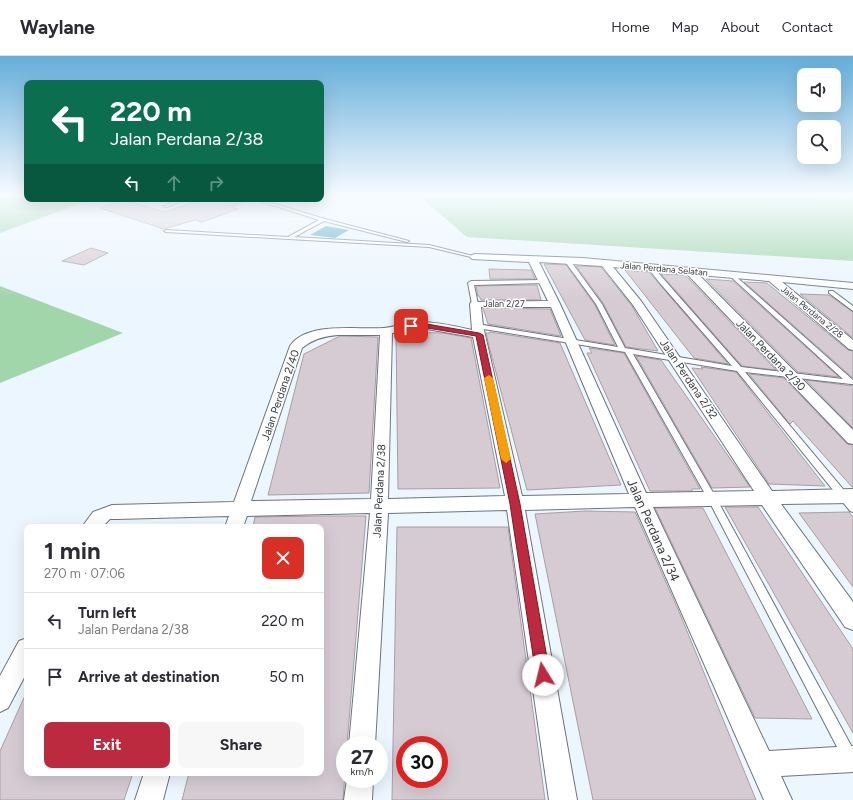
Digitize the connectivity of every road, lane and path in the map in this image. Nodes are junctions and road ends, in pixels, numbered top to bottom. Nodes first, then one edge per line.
1 (306, 229) edge
2 (356, 229) edge
3 (166, 231) dead end
4 (368, 232) junction
5 (363, 234) dead end
6 (289, 237) junction
7 (358, 237) dead end
8 (350, 242) junction
9 (429, 246) junction
10 (567, 260) junction
11 (477, 261) joint
12 (605, 263) junction
13 (651, 268) junction
14 (537, 269) junction
15 (690, 271) junction
16 (732, 275) junction
17 (772, 279) junction
18 (853, 286) edge
19 (783, 288) junction
20 (831, 292) junction
21 (853, 294) edge
22 (475, 304) junction
23 (555, 304) junction
24 (853, 309) edge
25 (478, 330) junction
26 (386, 331) junction
27 (572, 342) junction
28 (853, 346) edge
29 (626, 350) junction
30 (676, 360) junction
31 (739, 369) junction
32 (790, 375) junction
33 (852, 382) edge
34 (853, 439) edge
35 (712, 499) junction
36 (850, 500) edge
37 (641, 501) junction
38 (515, 504) junction
39 (773, 506) junction
40 (379, 507) junction
41 (240, 510) junction
42 (93, 524) edge
43 (235, 524) edge
44 (853, 620) edge
45 (24, 655) edge
46 (0, 700) edge
47 (363, 736) edge
48 (852, 761) edge
49 (762, 764) junction
50 (156, 776) edge
51 (359, 788) edge
52 (149, 800) edge
53 (358, 800) edge
54 (563, 800) edge
55 (778, 800) edge

1 - 6 lane
2 - 4 lane
3 - 6 lane
4 - 5 lane
4 - 9 lane
6 - 8 lane
7 - 8 lane
8 - 9 lane
9 - 11 lane
10 - 12 street, Jalan Perdana Selatan
10 - 14 street, Jalan Perdana Selatan
10 - 29 lane
11 - 14 street, Jalan Perdana Selatan
12 - 13 street, Jalan Perdana Selatan
12 - 30 street, Jalan Perdana 2/32
13 - 15 street, Jalan Perdana Selatan
13 - 31 lane
14 - 22 lane
14 - 23 street, Jalan Perdana 2/34
15 - 16 street, Jalan Perdana Selatan
15 - 32 street, Jalan Perdana 2/30
16 - 17 street, Jalan Perdana Selatan
16 - 33 lane
17 - 18 street, Jalan Perdana Selatan
17 - 19 street, Jalan Perdana 2/28
19 - 20 street
19 - 28 street, Jalan Perdana 2/28
20 - 21 street
20 - 24 lane
22 - 23 street, Jalan 2/27
22 - 25 street, Jalan 2/27
23 - 27 street, Jalan Perdana 2/34
25 - 26 street
25 - 27 lane
25 - 38 street, Jalan 2/27
26 - 40 street, Jalan Perdana 2/38
26 - 41 street, Jalan Perdana 2/40
27 - 29 lane
27 - 37 street, Jalan Perdana 2/34
29 - 30 lane
29 - 35 lane
30 - 31 lane
30 - 39 street, Jalan Perdana 2/32
31 - 32 lane
31 - 36 lane
32 - 33 lane
32 - 34 street, Jalan Perdana 2/30
35 - 37 street
35 - 39 street
35 - 48 lane
36 - 39 street
37 - 38 street
37 - 49 street, Jalan Perdana 2/34
38 - 40 street
38 - 54 street, Jalan 2/27
39 - 44 street, Jalan Perdana 2/32
40 - 41 street
40 - 47 street, Jalan Perdana 2/38
41 - 42 street
41 - 43 street, Jalan Perdana 2/40
45 - 46 street
48 - 49 street
49 - 55 street, Jalan Perdana 2/34
50 - 52 street
51 - 53 street

